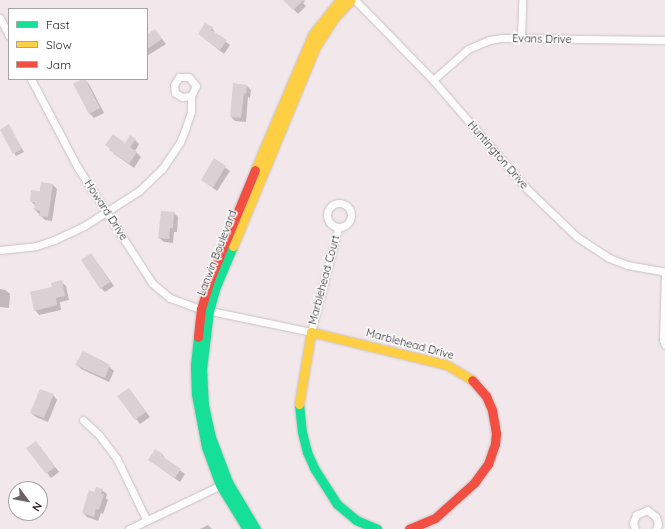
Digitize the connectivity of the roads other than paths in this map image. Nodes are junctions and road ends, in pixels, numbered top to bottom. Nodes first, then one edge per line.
1 (340, 0) edge
2 (351, 0) edge
3 (355, 0) edge
4 (522, 0) edge
5 (0, 18) edge
6 (8, 34) edge
7 (521, 38) junction
8 (665, 40) edge
9 (32, 80) edge
10 (433, 80) junction
11 (191, 96) dead end
12 (107, 211) junction
13 (338, 228) dead end
14 (0, 250) edge
15 (665, 272) edge
16 (205, 310) junction
17 (311, 332) junction
18 (665, 345) edge
19 (83, 420) dead end
20 (224, 483) junction
21 (146, 519) junction
22 (129, 529) edge
23 (247, 529) edge
24 (256, 529) edge
25 (377, 529) edge
26 (409, 529) edge
27 (635, 529) edge
28 (656, 529) edge

1 - 16 street, Lanwin Boulevard
2 - 16 street, Lanwin Boulevard
3 - 10 street, Huntington Drive
4 - 7 street
5 - 6 street
7 - 8 street, Evans Drive
7 - 10 street, Evans Drive
9 - 12 street, Howard Drive
10 - 15 street, Huntington Drive
11 - 12 street
12 - 14 street
12 - 16 street, Howard Drive
13 - 17 street, Marblehead Court
15 - 18 street
16 - 17 street, Marblehead Drive
16 - 20 street, Lanwin Boulevard
17 - 25 street
17 - 26 street, Marblehead Drive
19 - 21 street
20 - 21 street
20 - 23 street, Lanwin Boulevard
20 - 24 street, Lanwin Boulevard
21 - 22 street
27 - 28 street

